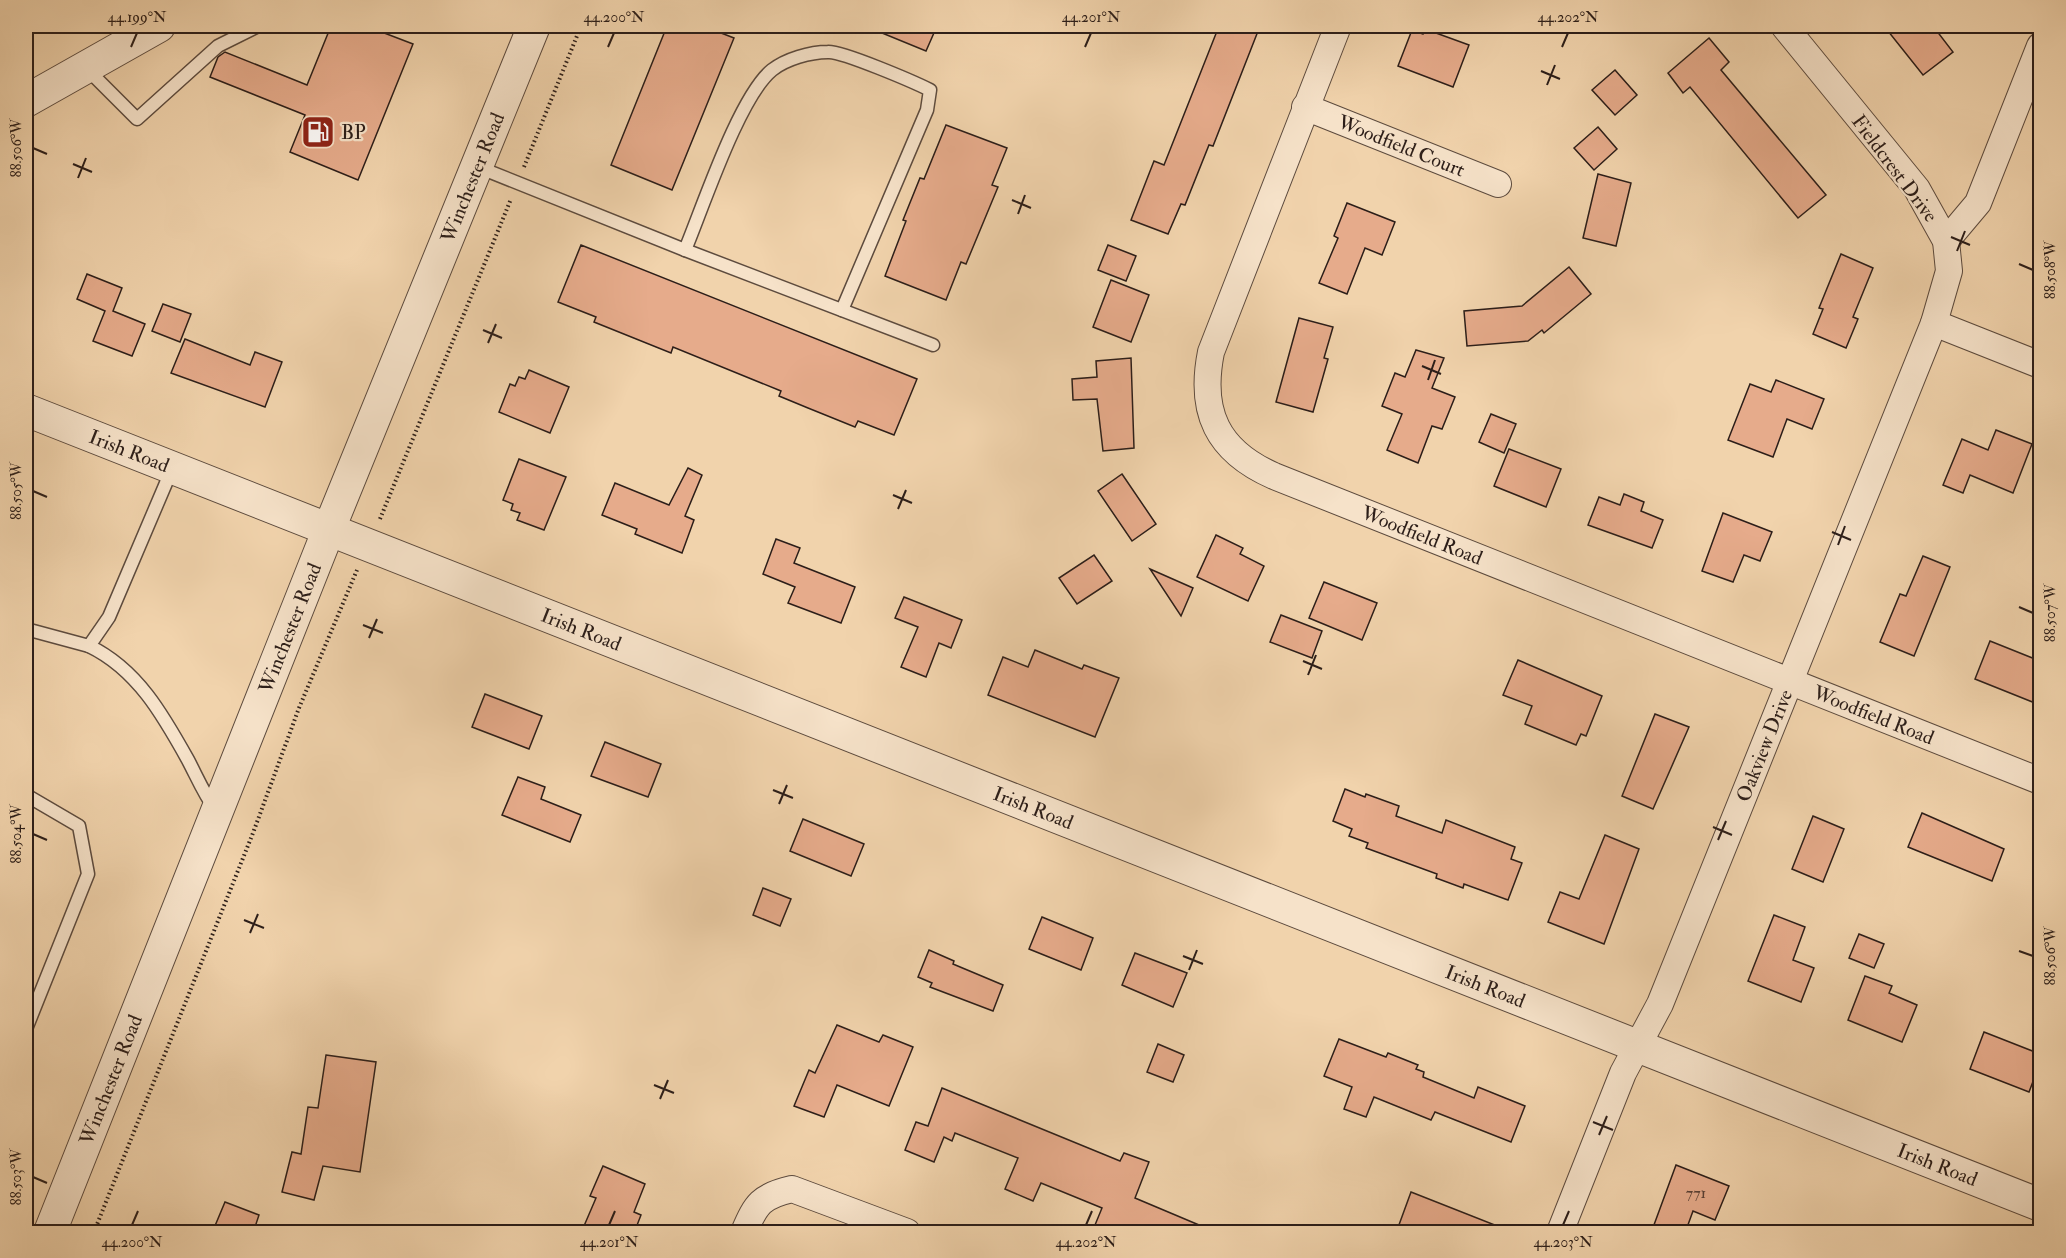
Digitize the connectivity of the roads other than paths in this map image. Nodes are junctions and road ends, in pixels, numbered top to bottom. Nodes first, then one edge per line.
1 (159, 26) edge
2 (258, 26) edge
3 (534, 26) edge
4 (1338, 26) edge
5 (1784, 26) edge
6 (2040, 46) edge
7 (86, 67) junction
8 (26, 101) edge
9 (1305, 107) junction
10 (477, 166) junction
11 (1498, 184) dead end
12 (1946, 241) junction
13 (685, 250) junction
14 (842, 309) junction
15 (1934, 322) junction
16 (933, 345) dead end
17 (2040, 365) edge
18 (26, 410) edge
19 (172, 468) junction
20 (328, 529) junction
21 (26, 628) edge
22 (89, 646) junction
23 (1790, 682) junction
24 (2040, 781) edge
25 (26, 795) edge
26 (217, 810) junction
27 (26, 1029) edge
28 (1638, 1047) junction
29 (2040, 1205) edge
30 (50, 1233) edge
31 (744, 1233) edge
32 (907, 1233) edge
33 (1560, 1233) edge

1 - 7 street
2 - 7 lane
3 - 10 street, Winchester Road
4 - 9 street, Woodfield Road
5 - 12 street, Fieldcrest Drive
6 - 12 street
7 - 8 street
9 - 11 street, Woodfield Court
9 - 23 street, Woodfield Road
10 - 13 lane
10 - 20 street, Winchester Road
12 - 15 street, Fieldcrest Drive
13 - 14 lane
13 - 14 lane
14 - 16 lane
15 - 17 street
15 - 23 street, Oakview Drive
18 - 19 street, Irish Road
19 - 20 street, Irish Road
19 - 22 lane
20 - 26 street, Winchester Road
20 - 28 street, Irish Road
21 - 22 lane
22 - 26 lane
23 - 24 street, Woodfield Road
23 - 28 street, Oakview Drive
25 - 27 lane
26 - 30 street, Winchester Road
28 - 29 street, Irish Road
28 - 33 street, Oakview Drive
31 - 32 street

